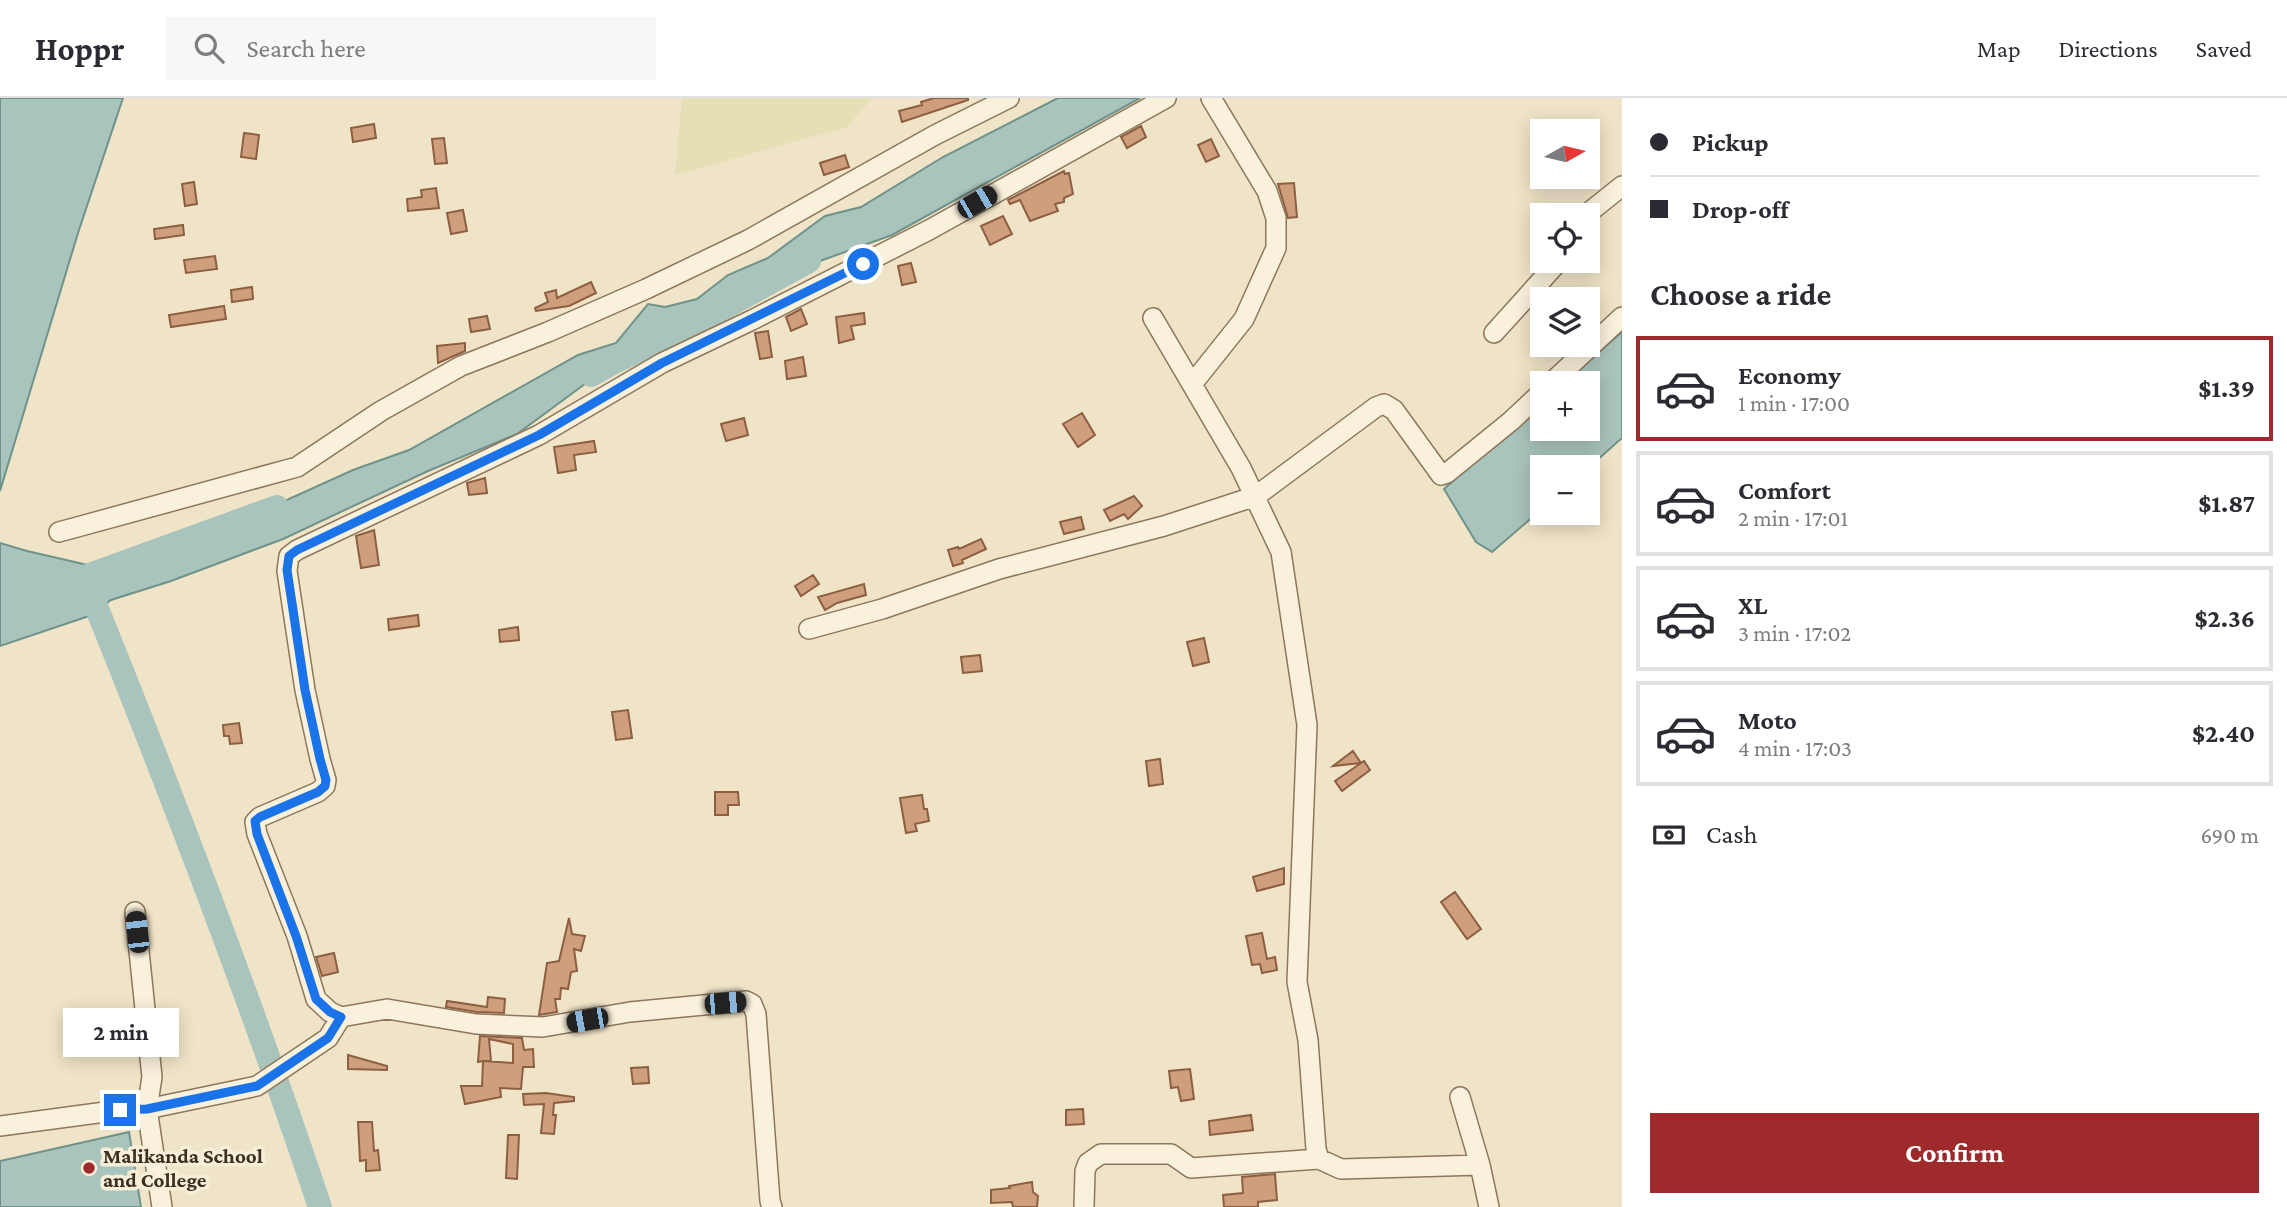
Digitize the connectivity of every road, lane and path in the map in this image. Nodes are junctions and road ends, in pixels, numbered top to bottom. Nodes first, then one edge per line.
1 (1009, 98) edge
2 (1166, 98) edge
3 (1211, 98) edge
4 (1622, 186) edge
5 (1600, 204) edge
6 (1548, 273) edge
7 (1622, 317) edge
8 (1153, 318) dead end
9 (1494, 332) dead end
10 (1564, 371) edge
11 (1193, 383) junction
12 (1530, 402) edge
13 (1256, 496) junction
14 (58, 532) dead end
15 (810, 629) dead end
16 (135, 912) dead end
17 (341, 1017) junction
18 (1460, 1097) dead end
19 (147, 1109) junction
20 (0, 1126) edge
21 (1319, 1159) junction
22 (1480, 1165) junction
23 (162, 1207) edge
24 (772, 1207) edge
25 (1084, 1207) edge
26 (1489, 1207) edge

1 - 14 street
2 - 17 street
3 - 11 street
4 - 5 street
6 - 9 street
7 - 10 street
8 - 11 street
11 - 13 street
12 - 13 street
13 - 15 street
13 - 21 street
16 - 19 street
17 - 19 street
17 - 24 street
18 - 22 street
19 - 20 street
19 - 23 street
21 - 22 street
21 - 25 street
22 - 26 street

